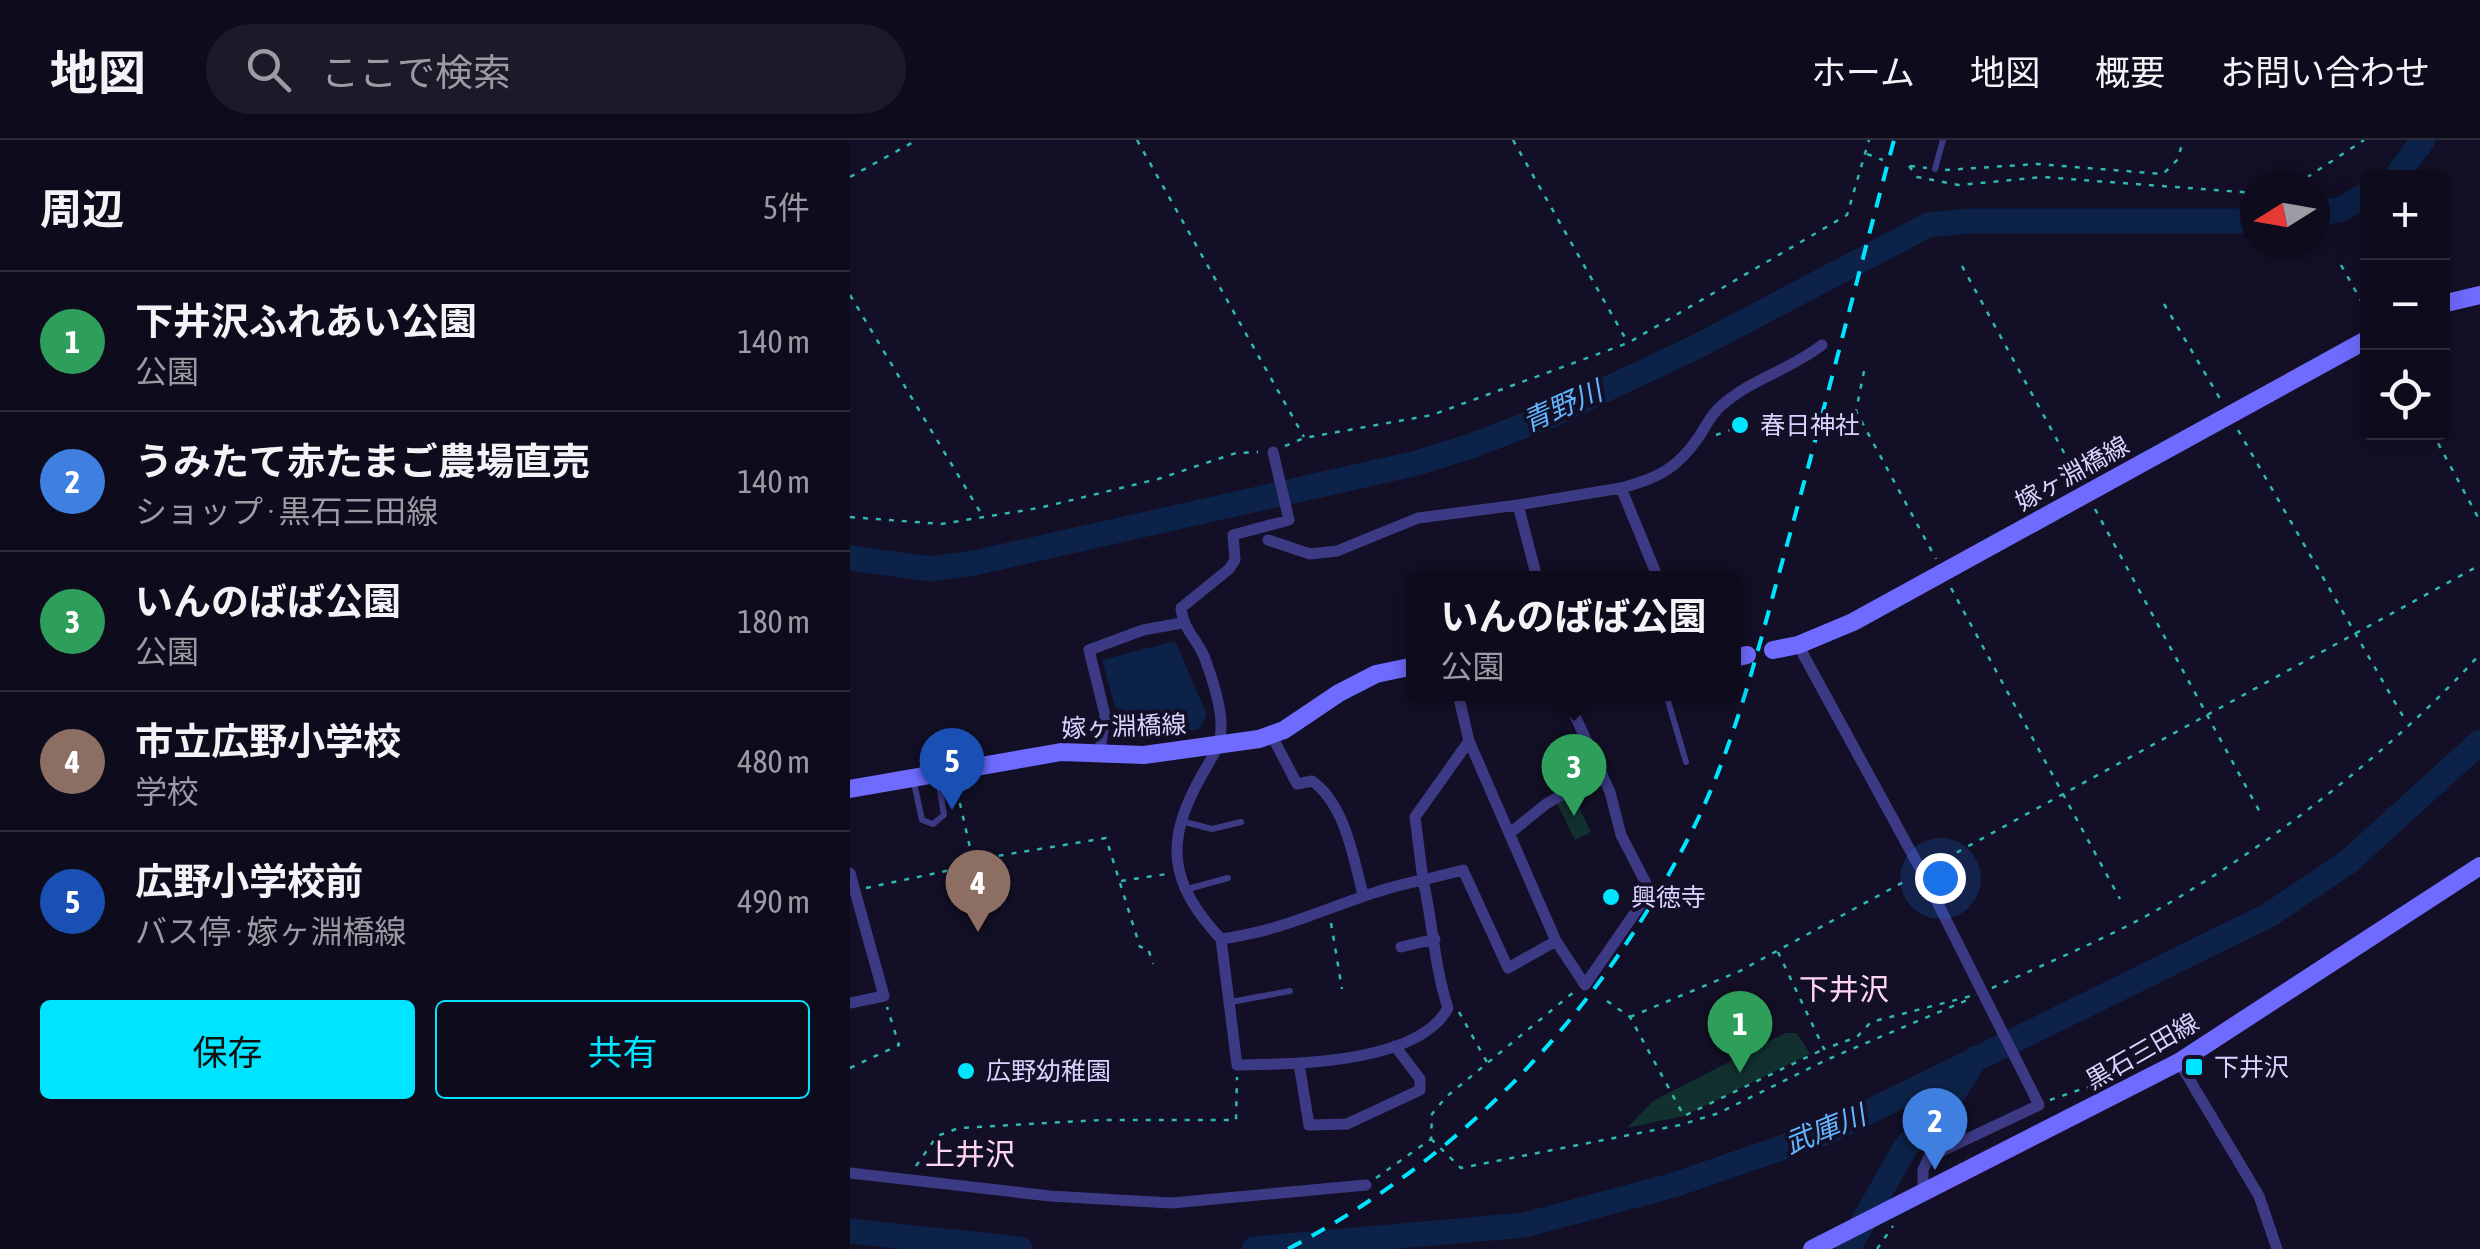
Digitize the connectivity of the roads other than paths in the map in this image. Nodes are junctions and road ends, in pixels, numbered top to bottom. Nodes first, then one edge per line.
1 (1942, 140) edge
2 (1935, 168) road end
3 (2480, 295) edge
4 (2450, 302) edge
5 (2360, 344) edge
6 (1822, 345) dead end
7 (1273, 452) road end
8 (1621, 488) junction
9 (1518, 505) junction
10 (1268, 540) dead end
11 (1535, 571) edge
12 (1655, 571) edge
13 (1182, 623) junction
14 (1798, 645) junction
15 (1772, 650) dead end
16 (1406, 668) edge
17 (1460, 701) edge
18 (1568, 701) edge
19 (1668, 701) edge
20 (1272, 736) junction
21 (1469, 741) junction
22 (1220, 745) junction
23 (1100, 752) junction
24 (1686, 762) dead end
25 (945, 771) junction
26 (1600, 774) junction
27 (913, 777) junction
28 (850, 789) edge
29 (1180, 821) junction
30 (1241, 822) dead end
31 (1510, 832) junction
32 (2480, 866) edge
33 (850, 873) edge
34 (1228, 878) dead end
35 (1424, 880) junction
36 (1183, 890) junction
37 (1363, 894) junction
38 (856, 917) edge
39 (1435, 939) junction
40 (1221, 940) junction
41 (1556, 941) junction
42 (1401, 948) dead end
43 (1290, 991) dead end
44 (1231, 1002) junction
45 (850, 1003) edge
46 (1395, 1046) junction
47 (2178, 1062) junction
48 (1300, 1064) junction
49 (850, 1173) edge
50 (1366, 1185) road end
51 (1923, 1193) junction
52 (1817, 1247) edge
53 (2277, 1249) edge

1 - 2 lane
3 - 4 street
5 - 14 street, 嫁ヶ淵橋線
6 - 8 street
7 - 13 street
8 - 9 street
8 - 12 street
9 - 10 street
9 - 11 street
13 - 22 street
13 - 23 street
14 - 15 street, 嫁ヶ淵橋線
14 - 51 street
16 - 20 street, 嫁ヶ淵橋線
17 - 21 street
18 - 26 street
19 - 24 lane
20 - 22 street, 嫁ヶ淵橋線
20 - 37 street
21 - 31 street
21 - 35 street
22 - 23 street, 嫁ヶ淵橋線
22 - 29 street
23 - 25 street, 嫁ヶ淵橋線
25 - 27 street, 嫁ヶ淵橋線
25 - 27 lane
26 - 31 street
26 - 41 street
27 - 28 street
29 - 30 lane
29 - 36 street
31 - 41 street
32 - 47 street, 黒石三田線
33 - 38 street
34 - 36 lane
35 - 37 street
35 - 39 street
35 - 41 street
36 - 40 street
37 - 40 street
38 - 45 street
39 - 42 street
39 - 46 street
40 - 44 street
43 - 44 lane
44 - 48 street
46 - 48 street
46 - 48 street
47 - 51 street, 黒石三田線
47 - 53 street
49 - 50 street
51 - 52 street, 黒石三田線

